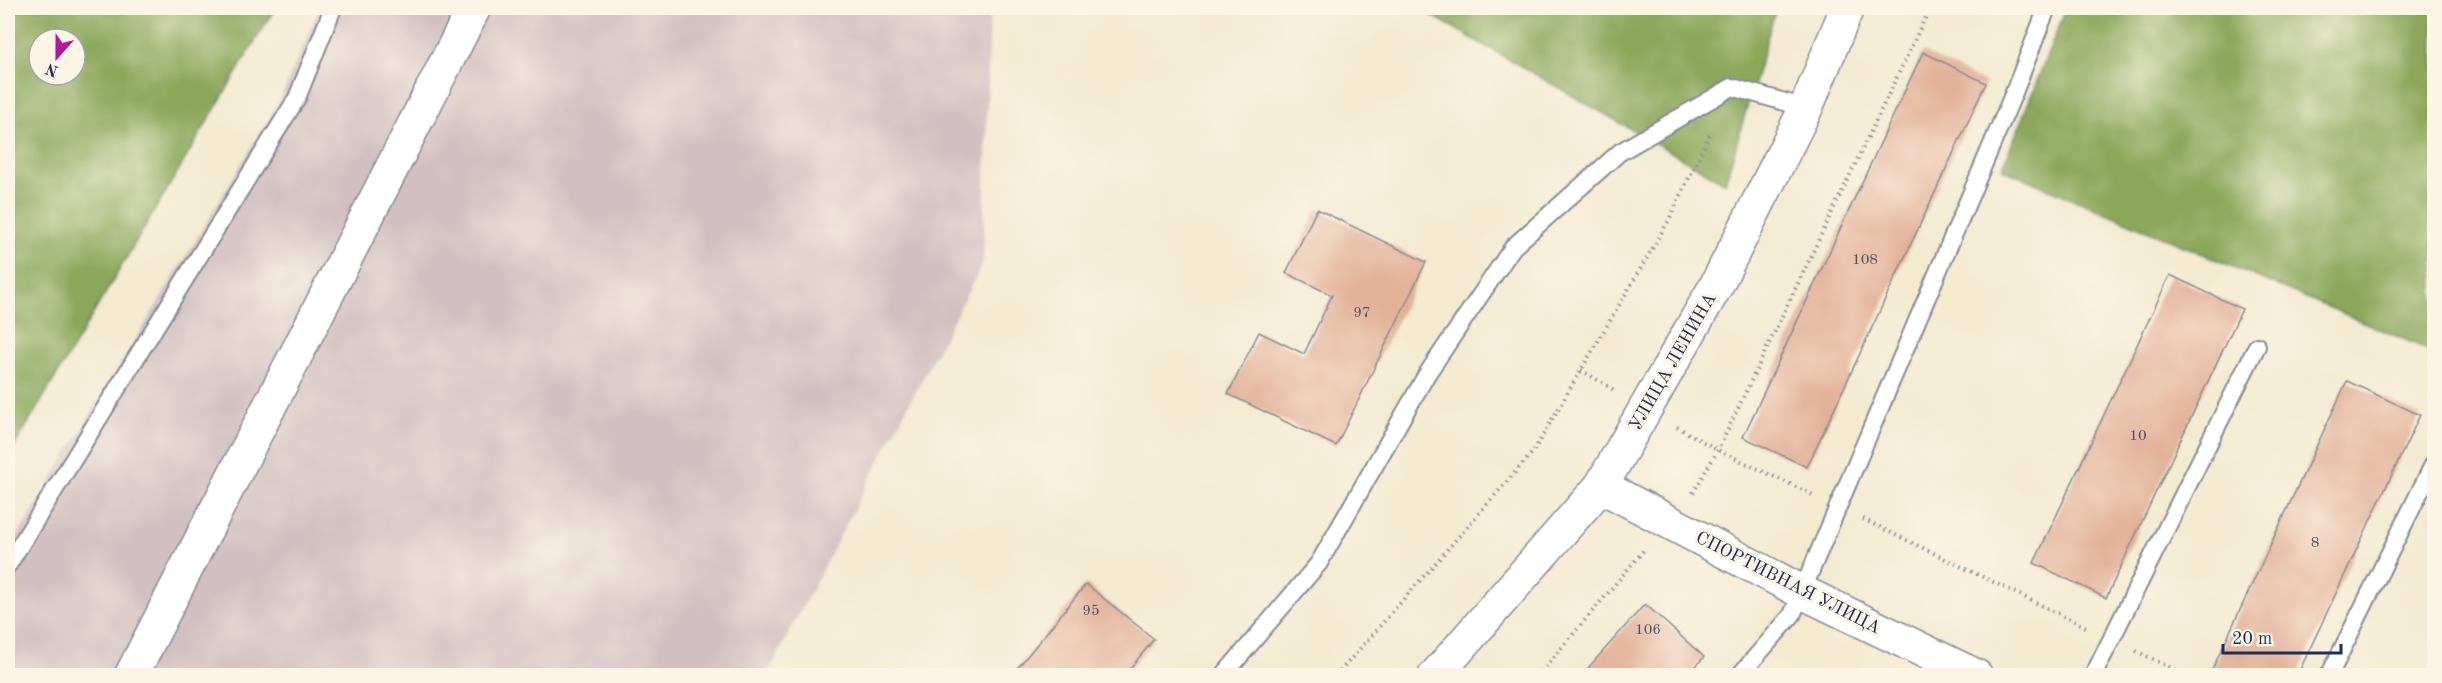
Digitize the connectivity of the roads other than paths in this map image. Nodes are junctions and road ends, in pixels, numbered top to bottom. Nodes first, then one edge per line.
1 (333, 8) edge
2 (474, 8) edge
3 (1847, 8) edge
4 (2047, 8) edge
5 (1806, 108) junction
6 (2257, 346) dead end
7 (2434, 463) edge
8 (1601, 486) junction
9 (8, 565) edge
10 (1802, 592) junction
11 (131, 675) edge
12 (1223, 675) edge
13 (1435, 675) edge
14 (1739, 675) edge
15 (1976, 675) edge
16 (2093, 675) edge
17 (2329, 675) edge

1 - 9 lane
2 - 11 street
3 - 5 street, УЛИЦА ЛЕНИНА
4 - 10 lane
5 - 8 street, УЛИЦА ЛЕНИНА
5 - 12 lane
6 - 16 lane
7 - 17 lane
8 - 10 street, СПОРТИВНАЯ УЛИЦА
8 - 13 street, УЛИЦА ЛЕНИНА
10 - 14 lane
10 - 15 street, СПОРТИВНАЯ УЛИЦА

